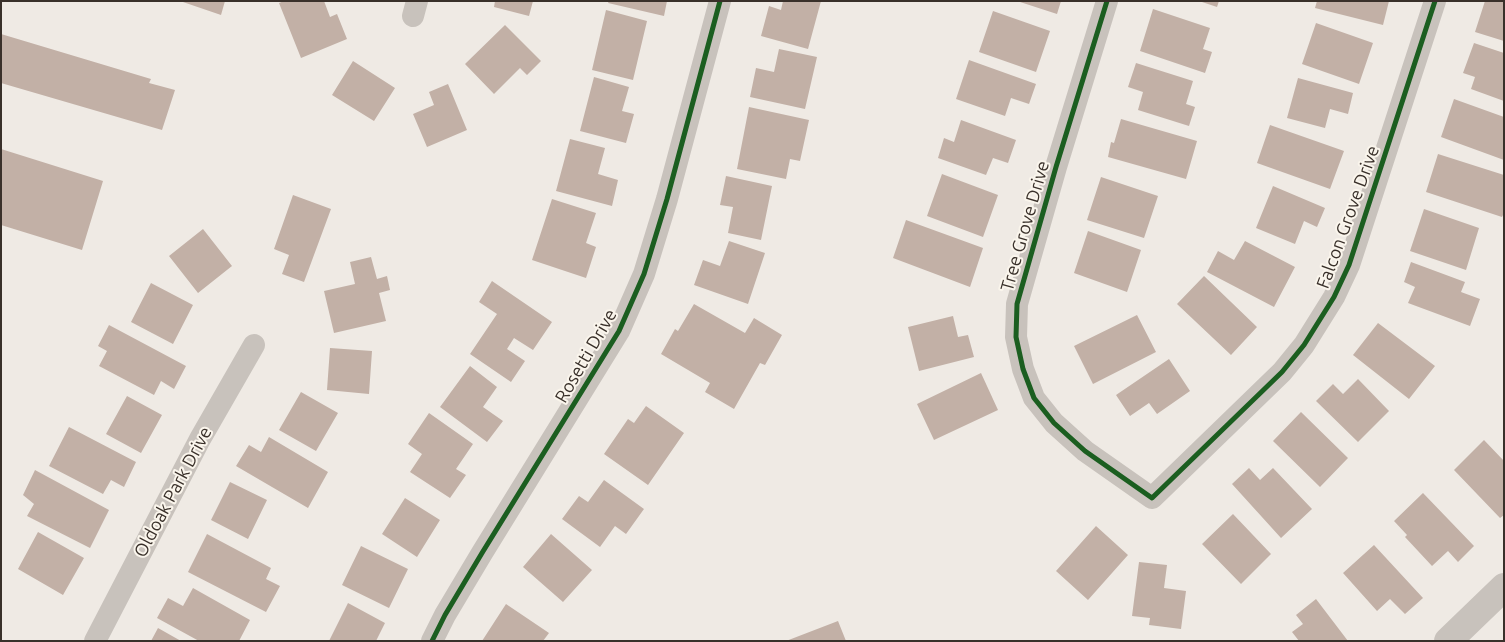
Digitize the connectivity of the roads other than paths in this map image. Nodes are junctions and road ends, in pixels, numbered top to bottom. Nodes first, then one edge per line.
1 (720, 1) edge
2 (1107, 1) edge
3 (1435, 1) edge
4 (254, 345) dead end
5 (1152, 498) joint
6 (1504, 587) edge
7 (95, 641) edge
8 (432, 641) edge
9 (1448, 641) edge

1 - 8 street, Rosetti Drive
2 - 5 street, Tree Grove Drive
3 - 5 street, Falcon Grove Drive
4 - 7 street, Oldoak Park Drive
6 - 9 street

